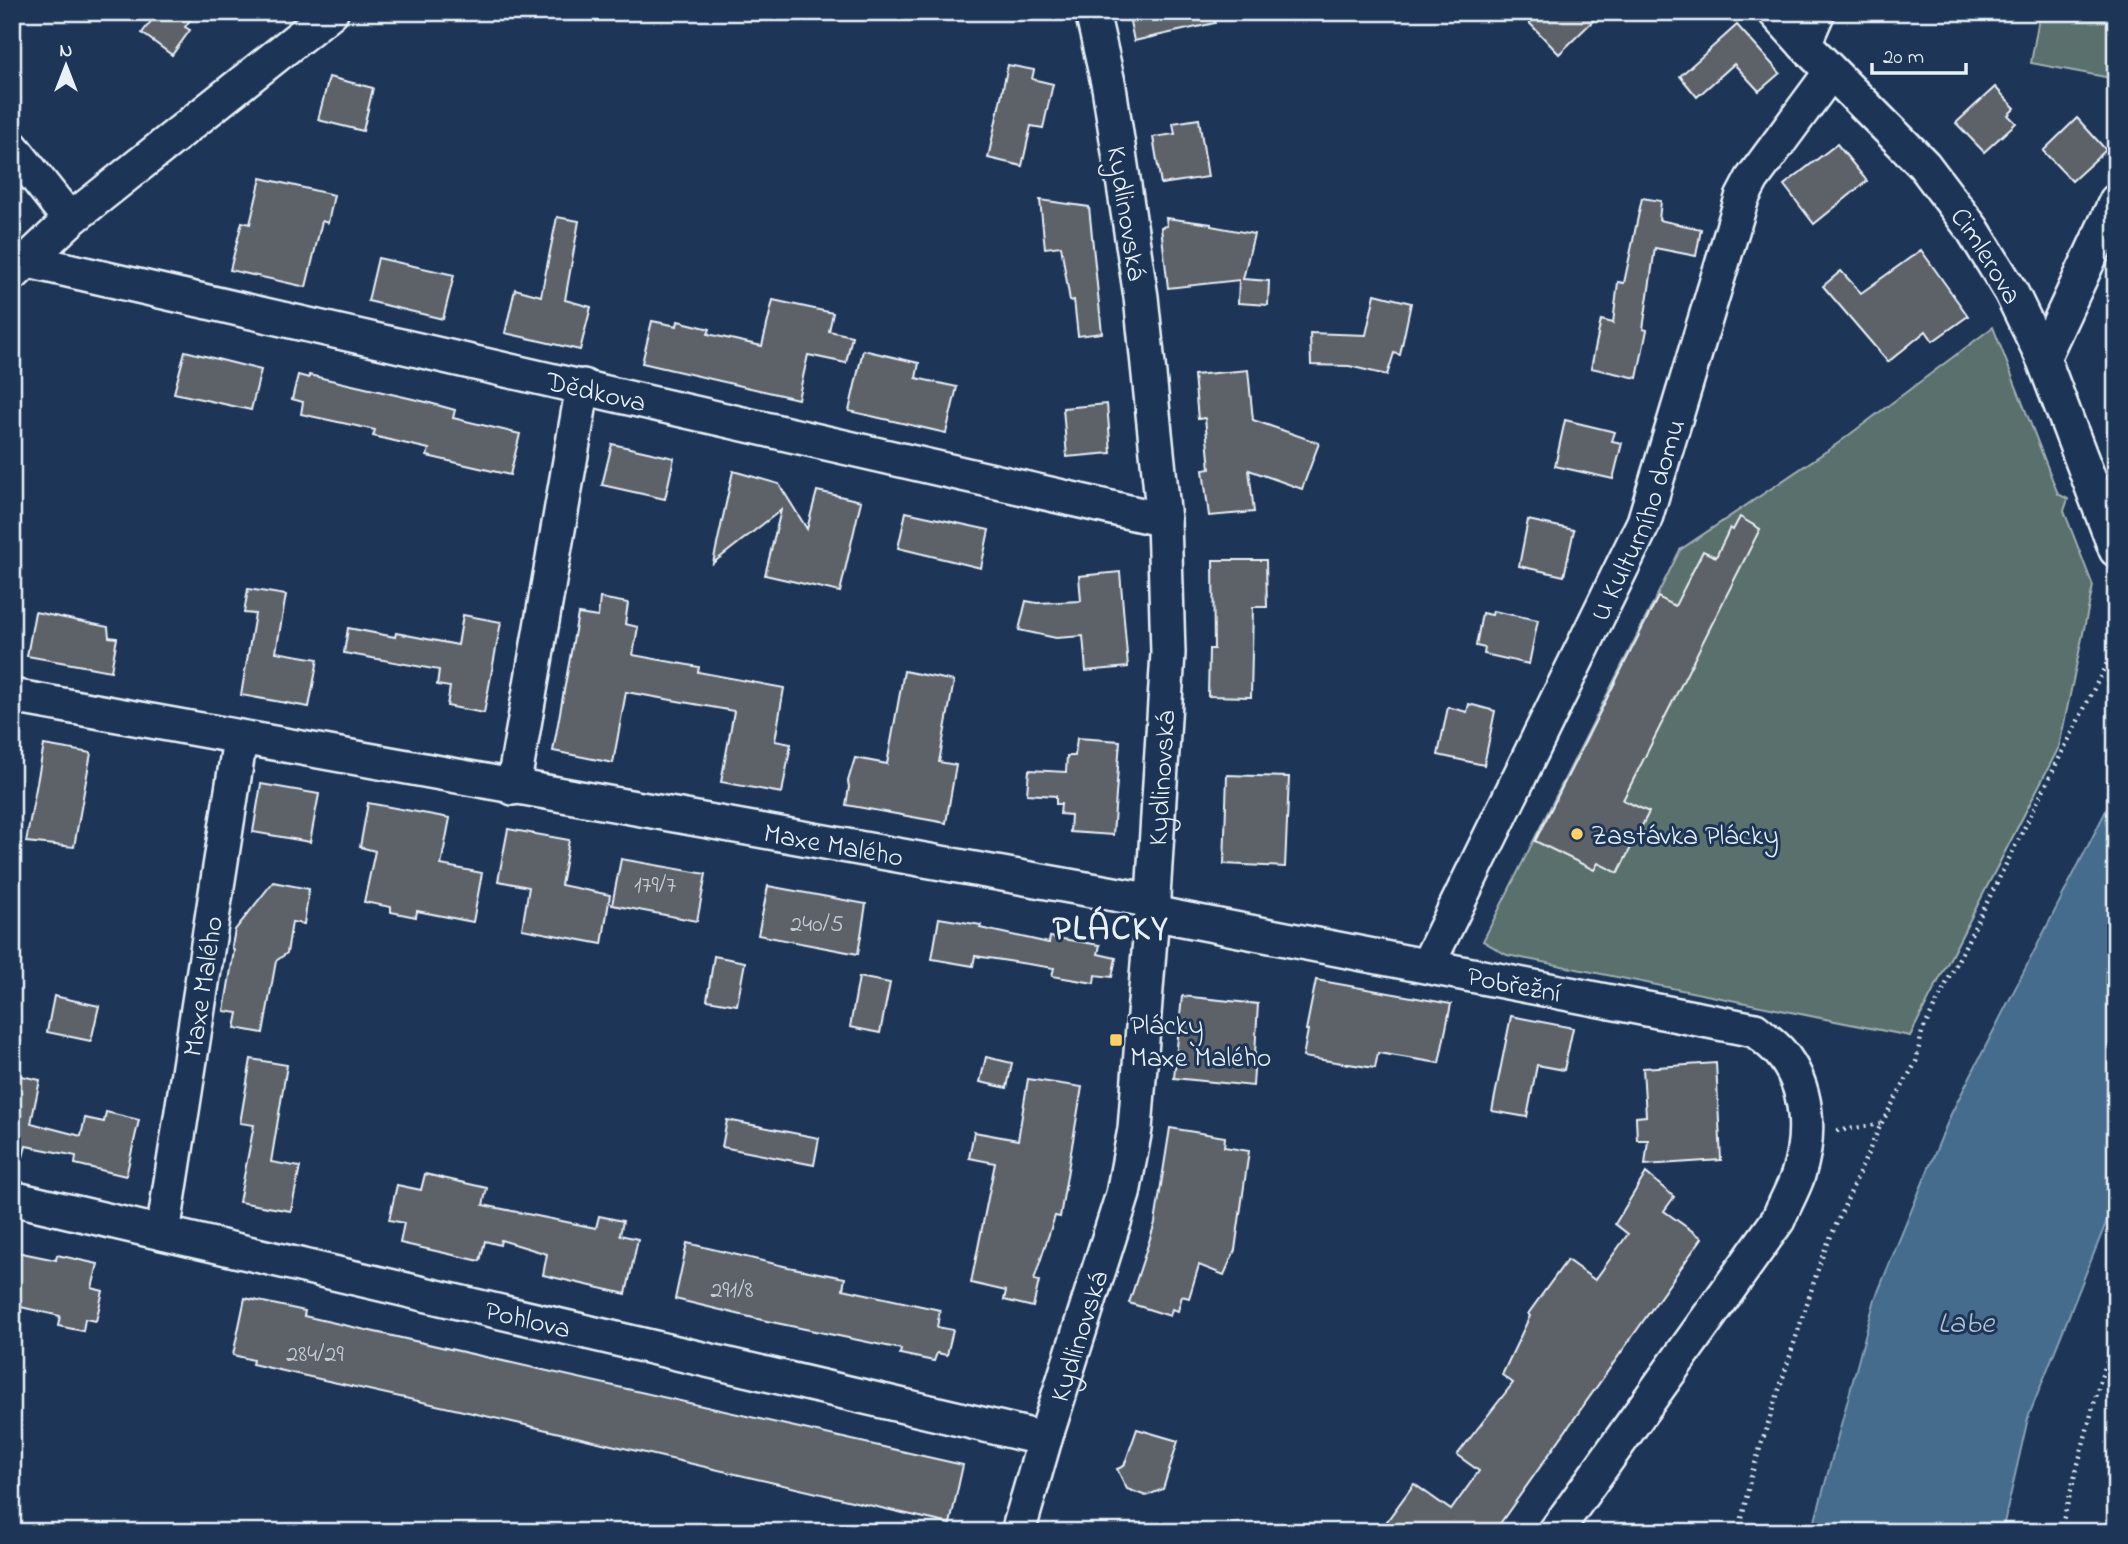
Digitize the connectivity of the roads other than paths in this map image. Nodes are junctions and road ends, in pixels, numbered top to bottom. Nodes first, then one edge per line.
1 (331, 12) edge
2 (1092, 12) edge
3 (1775, 12) edge
4 (1818, 12) edge
5 (1804, 44) junction
6 (1831, 72) junction
7 (12, 147) edge
8 (2116, 201) edge
9 (70, 220) junction
10 (20, 268) edge
11 (2043, 358) junction
12 (583, 386) junction
13 (1164, 520) junction
14 (2116, 550) edge
15 (12, 696) edge
16 (240, 739) junction
17 (513, 788) junction
18 (1153, 907) junction
19 (1427, 966) junction
20 (12, 1198) edge
21 (163, 1233) junction
22 (1045, 1439) junction
23 (1018, 1532) edge
24 (1555, 1532) edge

1 - 9 street, Dědkova
2 - 13 street, Kydlinovská
3 - 5 street, Cimlerova
4 - 5 street
5 - 6 street, Cimlerova
6 - 11 street, Cimlerova
6 - 19 street, U Kulturního domu
7 - 9 street
8 - 11 street
9 - 10 street, Dědkova
10 - 12 street, Dědkova
11 - 14 street, Cimlerova
12 - 13 street, Dědkova
12 - 17 street
13 - 18 street, Kydlinovská
15 - 16 street, Maxe Malého
16 - 17 street, Maxe Malého
16 - 21 street, Maxe Malého
17 - 18 street, Maxe Malého
18 - 19 street, Pobřežní
18 - 22 street, Kydlinovská
19 - 24 street, Pobřežní
20 - 21 street, Pohlova
21 - 22 street, Pohlova
22 - 23 street, Kydlinovská

